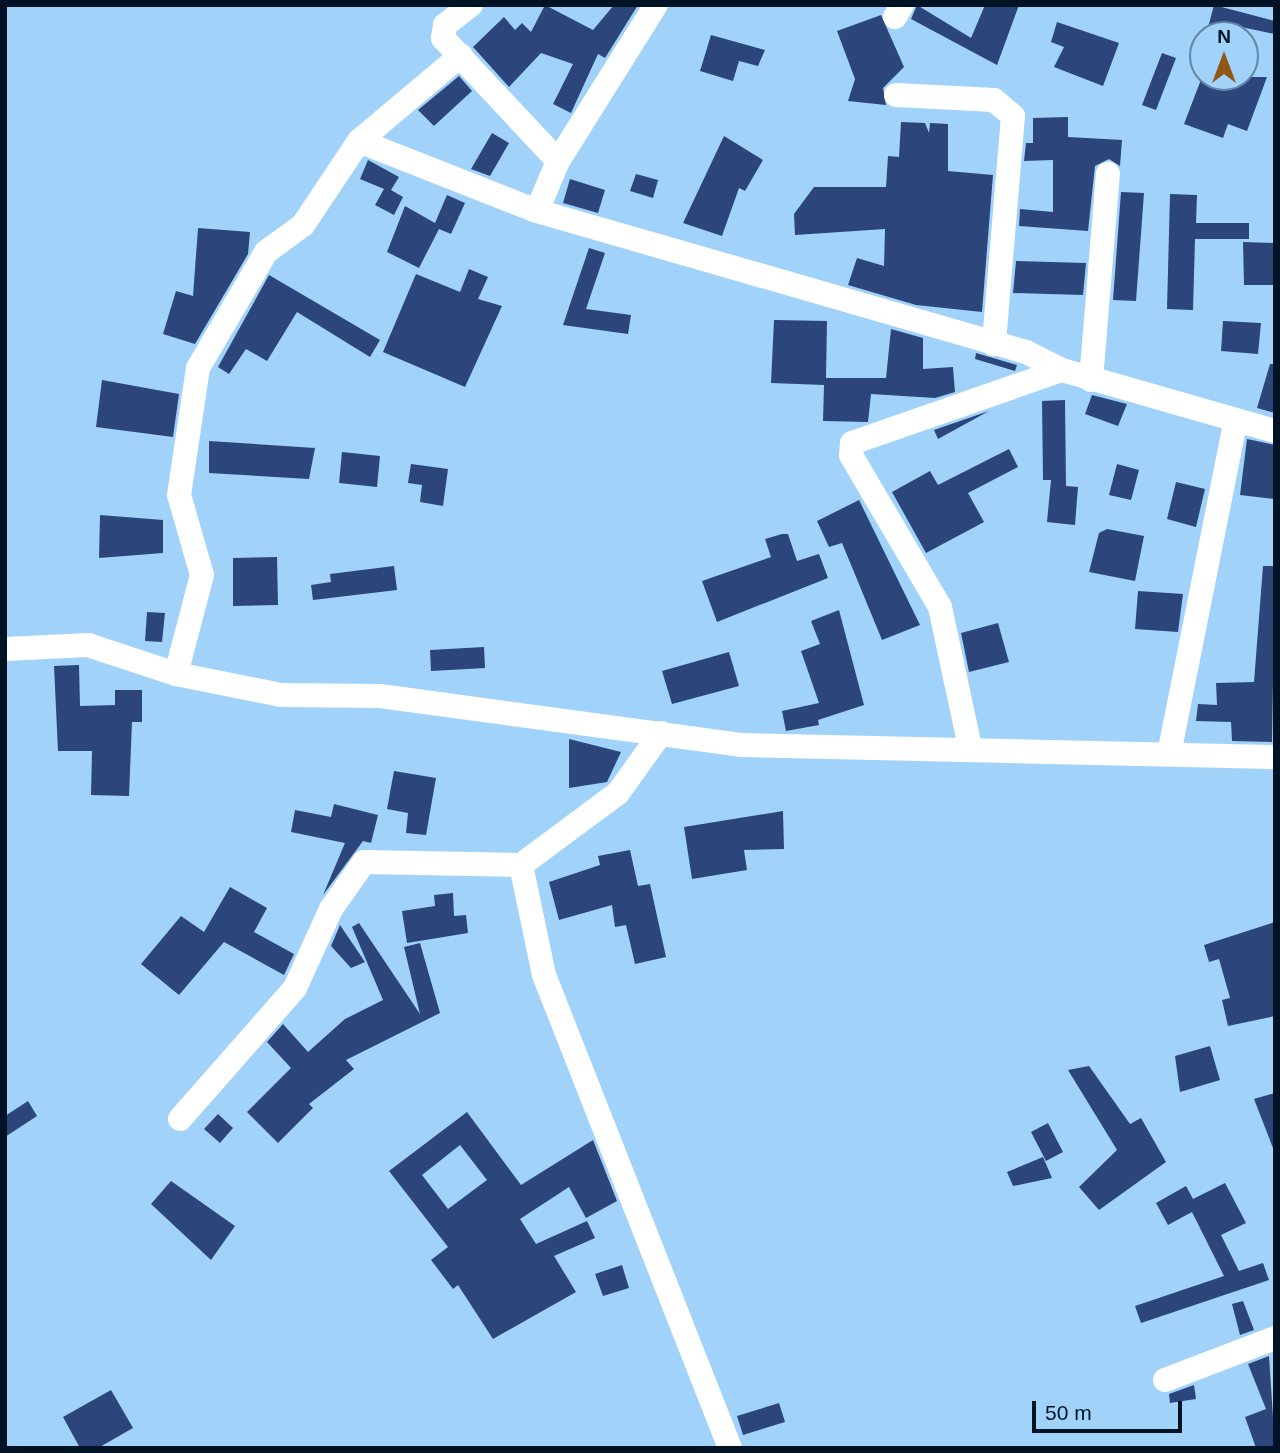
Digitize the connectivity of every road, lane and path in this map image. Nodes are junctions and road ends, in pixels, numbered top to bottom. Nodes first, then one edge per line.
1 (471, 5) edge
2 (656, 5) edge
3 (461, 55) junction
4 (896, 95) dead end
5 (359, 141) junction
6 (558, 161) junction
7 (1108, 174) dead end
8 (537, 211) junction
9 (994, 344) junction
10 (1062, 370) junction
11 (1091, 380) junction
12 (1235, 424) junction
13 (1275, 431) edge
14 (5, 649) edge
15 (176, 674) junction
16 (661, 733) junction
17 (970, 747) junction
18 (1169, 754) junction
19 (1275, 757) edge
20 (521, 865) junction
21 (180, 1119) dead end
22 (1275, 1338) edge
23 (1165, 1380) dead end
24 (730, 1448) edge

1 - 3 street
2 - 6 street
3 - 5 street
3 - 6 street
4 - 9 street
5 - 8 street
5 - 15 street
6 - 8 street
7 - 11 street
8 - 9 street
9 - 10 street
10 - 11 street
10 - 17 street
11 - 12 street
12 - 13 street
12 - 18 street
14 - 15 street
15 - 16 street
16 - 17 street
16 - 20 street
17 - 18 street
18 - 19 street
20 - 21 street
20 - 24 street
22 - 23 street

